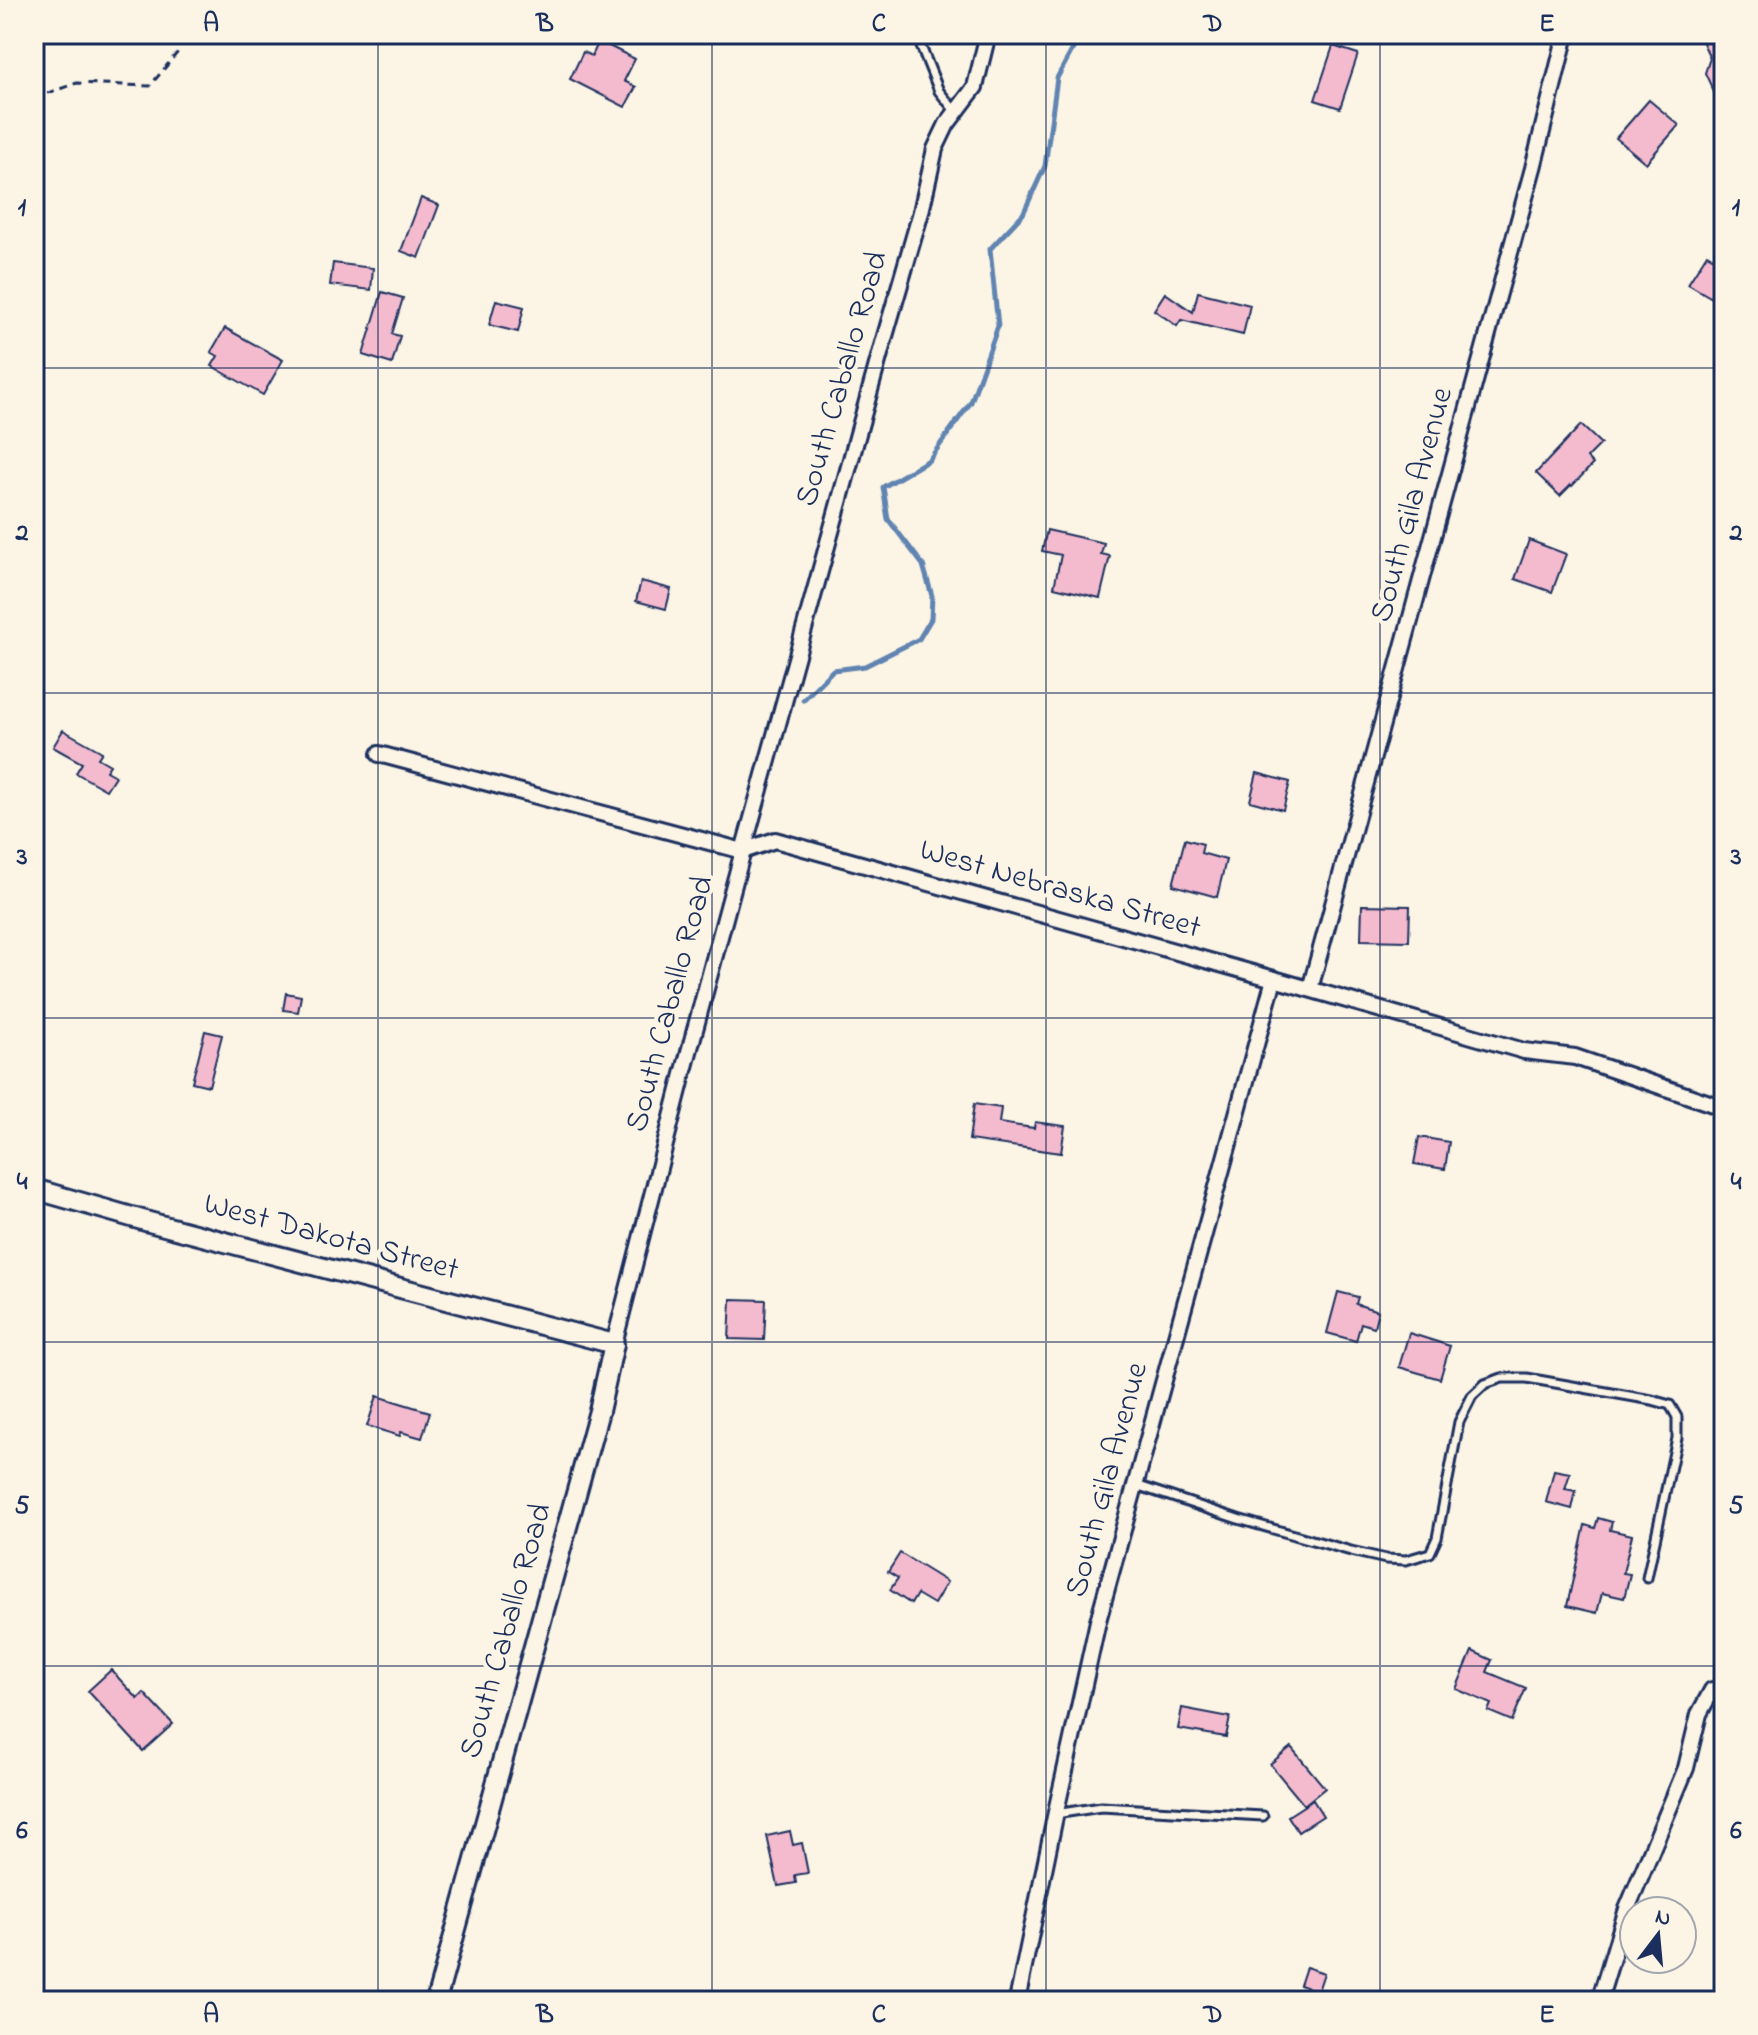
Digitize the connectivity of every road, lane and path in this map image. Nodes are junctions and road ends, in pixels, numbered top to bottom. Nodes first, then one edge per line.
1 (184, 34) edge
2 (916, 34) edge
3 (988, 34) edge
4 (1566, 34) edge
5 (34, 98) edge
6 (955, 111) junction
7 (379, 754) dead end
8 (743, 851) junction
9 (1274, 979) junction
10 (1310, 989) junction
11 (1724, 1108) edge
12 (34, 1189) edge
13 (614, 1344) junction
14 (1136, 1485) junction
15 (1647, 1578) dead end
16 (1712, 1690) dead end
17 (1055, 1814) junction
18 (1263, 1816) dead end
19 (436, 2001) edge
20 (1017, 2001) edge
21 (1599, 2001) edge

1 - 5 path
2 - 6 lane
3 - 6 street, South Caballo Road
4 - 10 street, South Gila Avenue
6 - 8 street, South Caballo Road
7 - 8 street, West Nebraska Street
8 - 9 street, West Nebraska Street
8 - 13 street, South Caballo Road
9 - 10 street, West Nebraska Street
9 - 14 street, South Gila Avenue
10 - 11 street, West Nebraska Street
12 - 13 street, West Dakota Street
13 - 19 street, South Caballo Road
14 - 15 lane
14 - 17 street, South Gila Avenue
16 - 21 street
17 - 18 lane
17 - 20 street, South Gila Avenue

